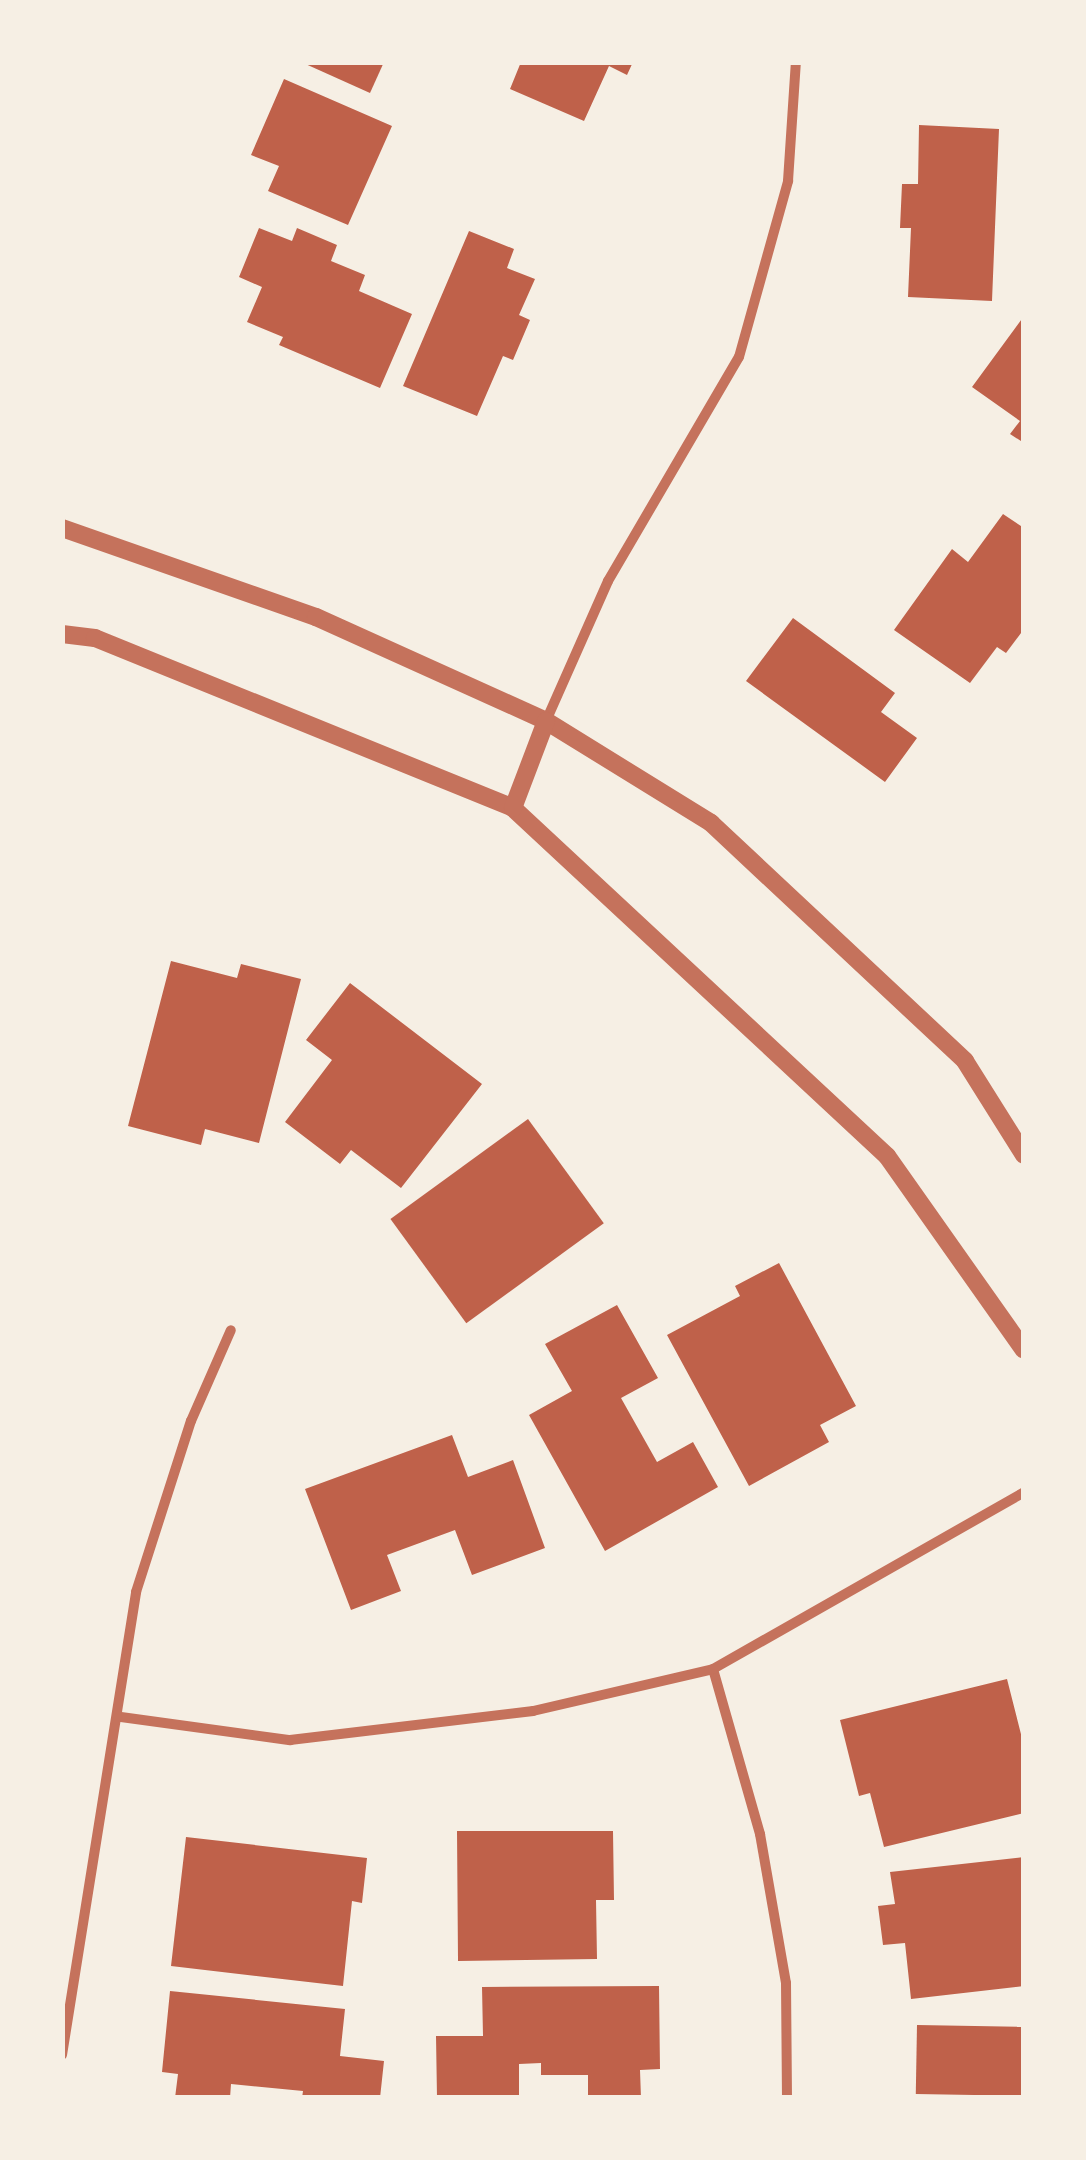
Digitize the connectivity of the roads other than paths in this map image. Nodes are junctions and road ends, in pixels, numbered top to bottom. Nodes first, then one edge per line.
1 (796, 62) edge
2 (62, 528) edge
3 (62, 634) edge
4 (546, 721) junction
5 (513, 808) junction
6 (1024, 1155) edge
7 (231, 1330) dead end
8 (1024, 1350) edge
9 (1024, 1492) edge
10 (713, 1670) junction
11 (121, 1718) junction
12 (62, 2055) edge
13 (788, 2098) edge

1 - 4 street
2 - 4 street
3 - 5 street
4 - 5 street
4 - 6 street
5 - 8 street
7 - 11 street
9 - 10 street
10 - 11 street
10 - 13 street
11 - 12 street

